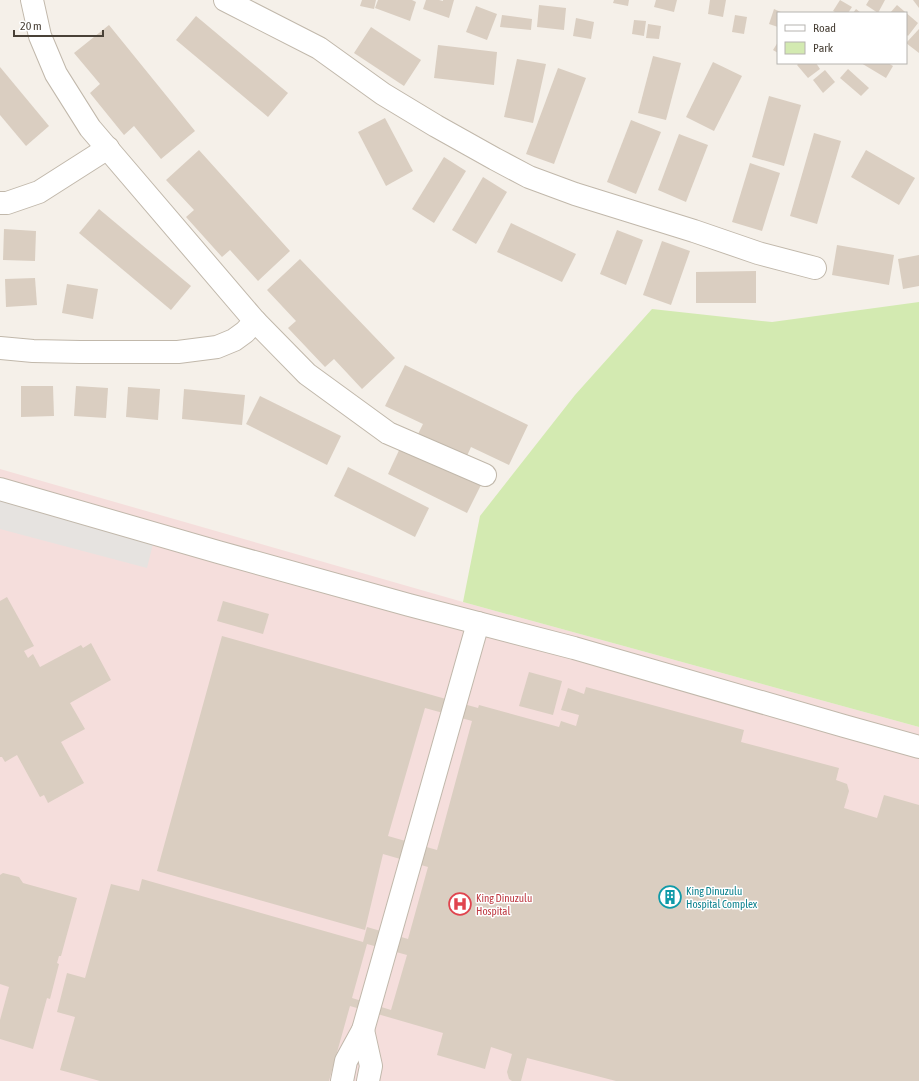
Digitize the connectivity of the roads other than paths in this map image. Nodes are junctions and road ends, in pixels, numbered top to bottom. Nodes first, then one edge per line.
1 (32, 0) edge
2 (225, 0) edge
3 (108, 148) junction
4 (0, 203) edge
5 (815, 268) dead end
6 (255, 321) junction
7 (0, 348) edge
8 (485, 476) dead end
9 (0, 489) edge
10 (478, 623) junction
11 (919, 747) edge
12 (363, 1030) junction
13 (342, 1081) edge
14 (368, 1081) edge

1 - 3 street
2 - 5 street
3 - 4 street
3 - 6 street
6 - 7 street
6 - 8 street
9 - 10 street
10 - 11 street
10 - 12 street
12 - 13 street
12 - 14 street

